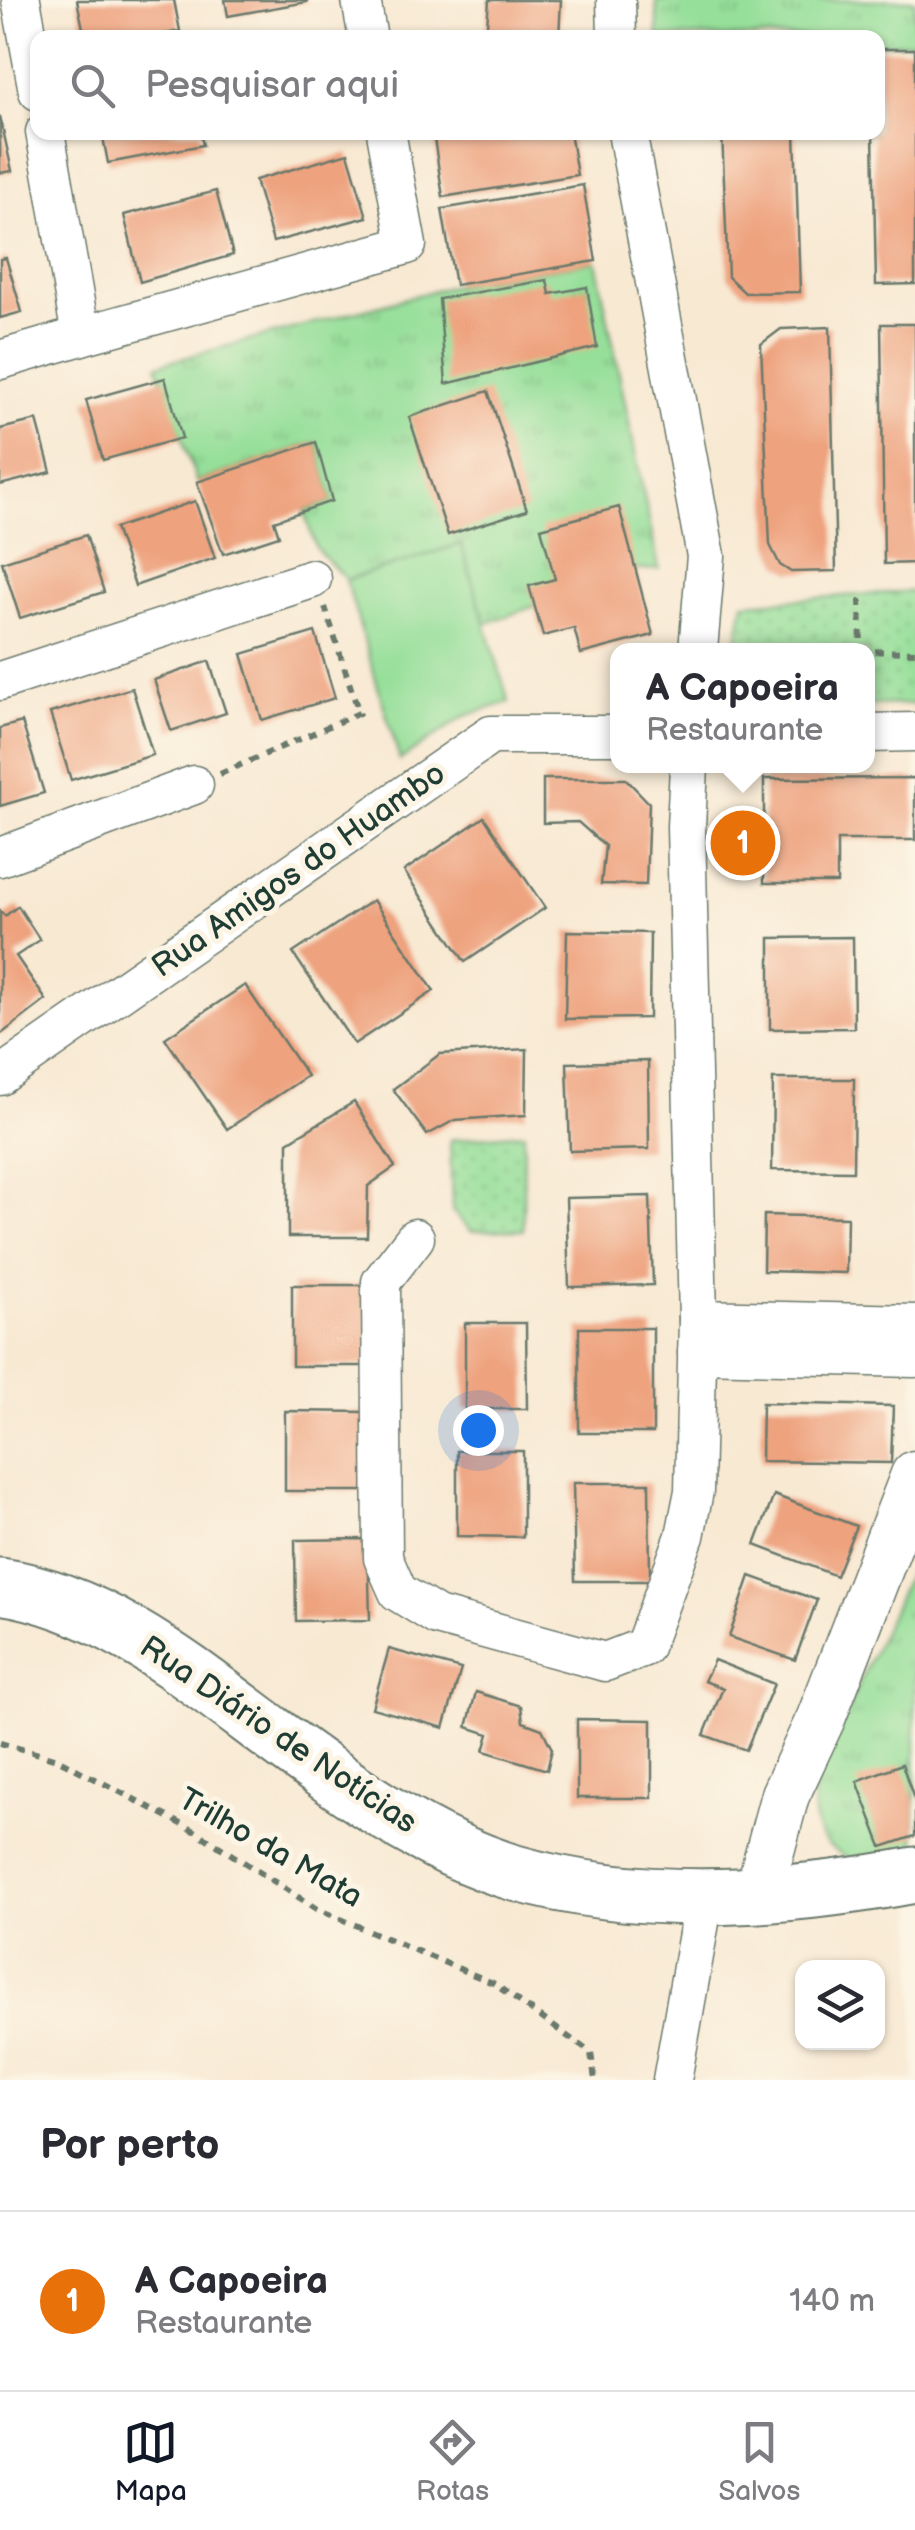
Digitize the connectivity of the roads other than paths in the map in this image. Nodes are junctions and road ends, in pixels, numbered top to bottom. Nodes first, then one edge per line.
1 (21, 0) edge
2 (361, 0) edge
3 (616, 0) edge
4 (367, 30) edge
5 (617, 30) edge
6 (30, 48) edge
7 (46, 140) edge
8 (387, 140) edge
9 (628, 140) edge
10 (81, 336) junction
11 (0, 360) edge
12 (312, 579) road end
13 (699, 643) edge
14 (0, 681) edge
15 (875, 732) edge
16 (915, 732) edge
17 (610, 734) edge
18 (689, 773) edge
19 (194, 786) road end
20 (0, 857) edge
21 (0, 1076) edge
22 (415, 1238) dead end
23 (915, 1324) edge
24 (698, 1336) junction
25 (915, 1358) edge
26 (915, 1474) edge
27 (0, 1586) edge
28 (915, 1875) edge
29 (758, 1892) junction
30 (705, 1894) junction
31 (672, 2080) edge

1 - 6 street
2 - 4 street
3 - 5 street
7 - 10 street
8 - 10 street
9 - 13 street
10 - 11 street
12 - 14 street
15 - 16 street
17 - 21 street, Rua Amigos do Huambo
18 - 24 street
19 - 20 street
22 - 24 street
23 - 24 street
24 - 25 street
26 - 29 street
27 - 30 main road, Rua Diário de Notícias
28 - 29 main road, Rua Diário de Notícias
29 - 30 main road, Rua Diário de Notícias
30 - 31 street

